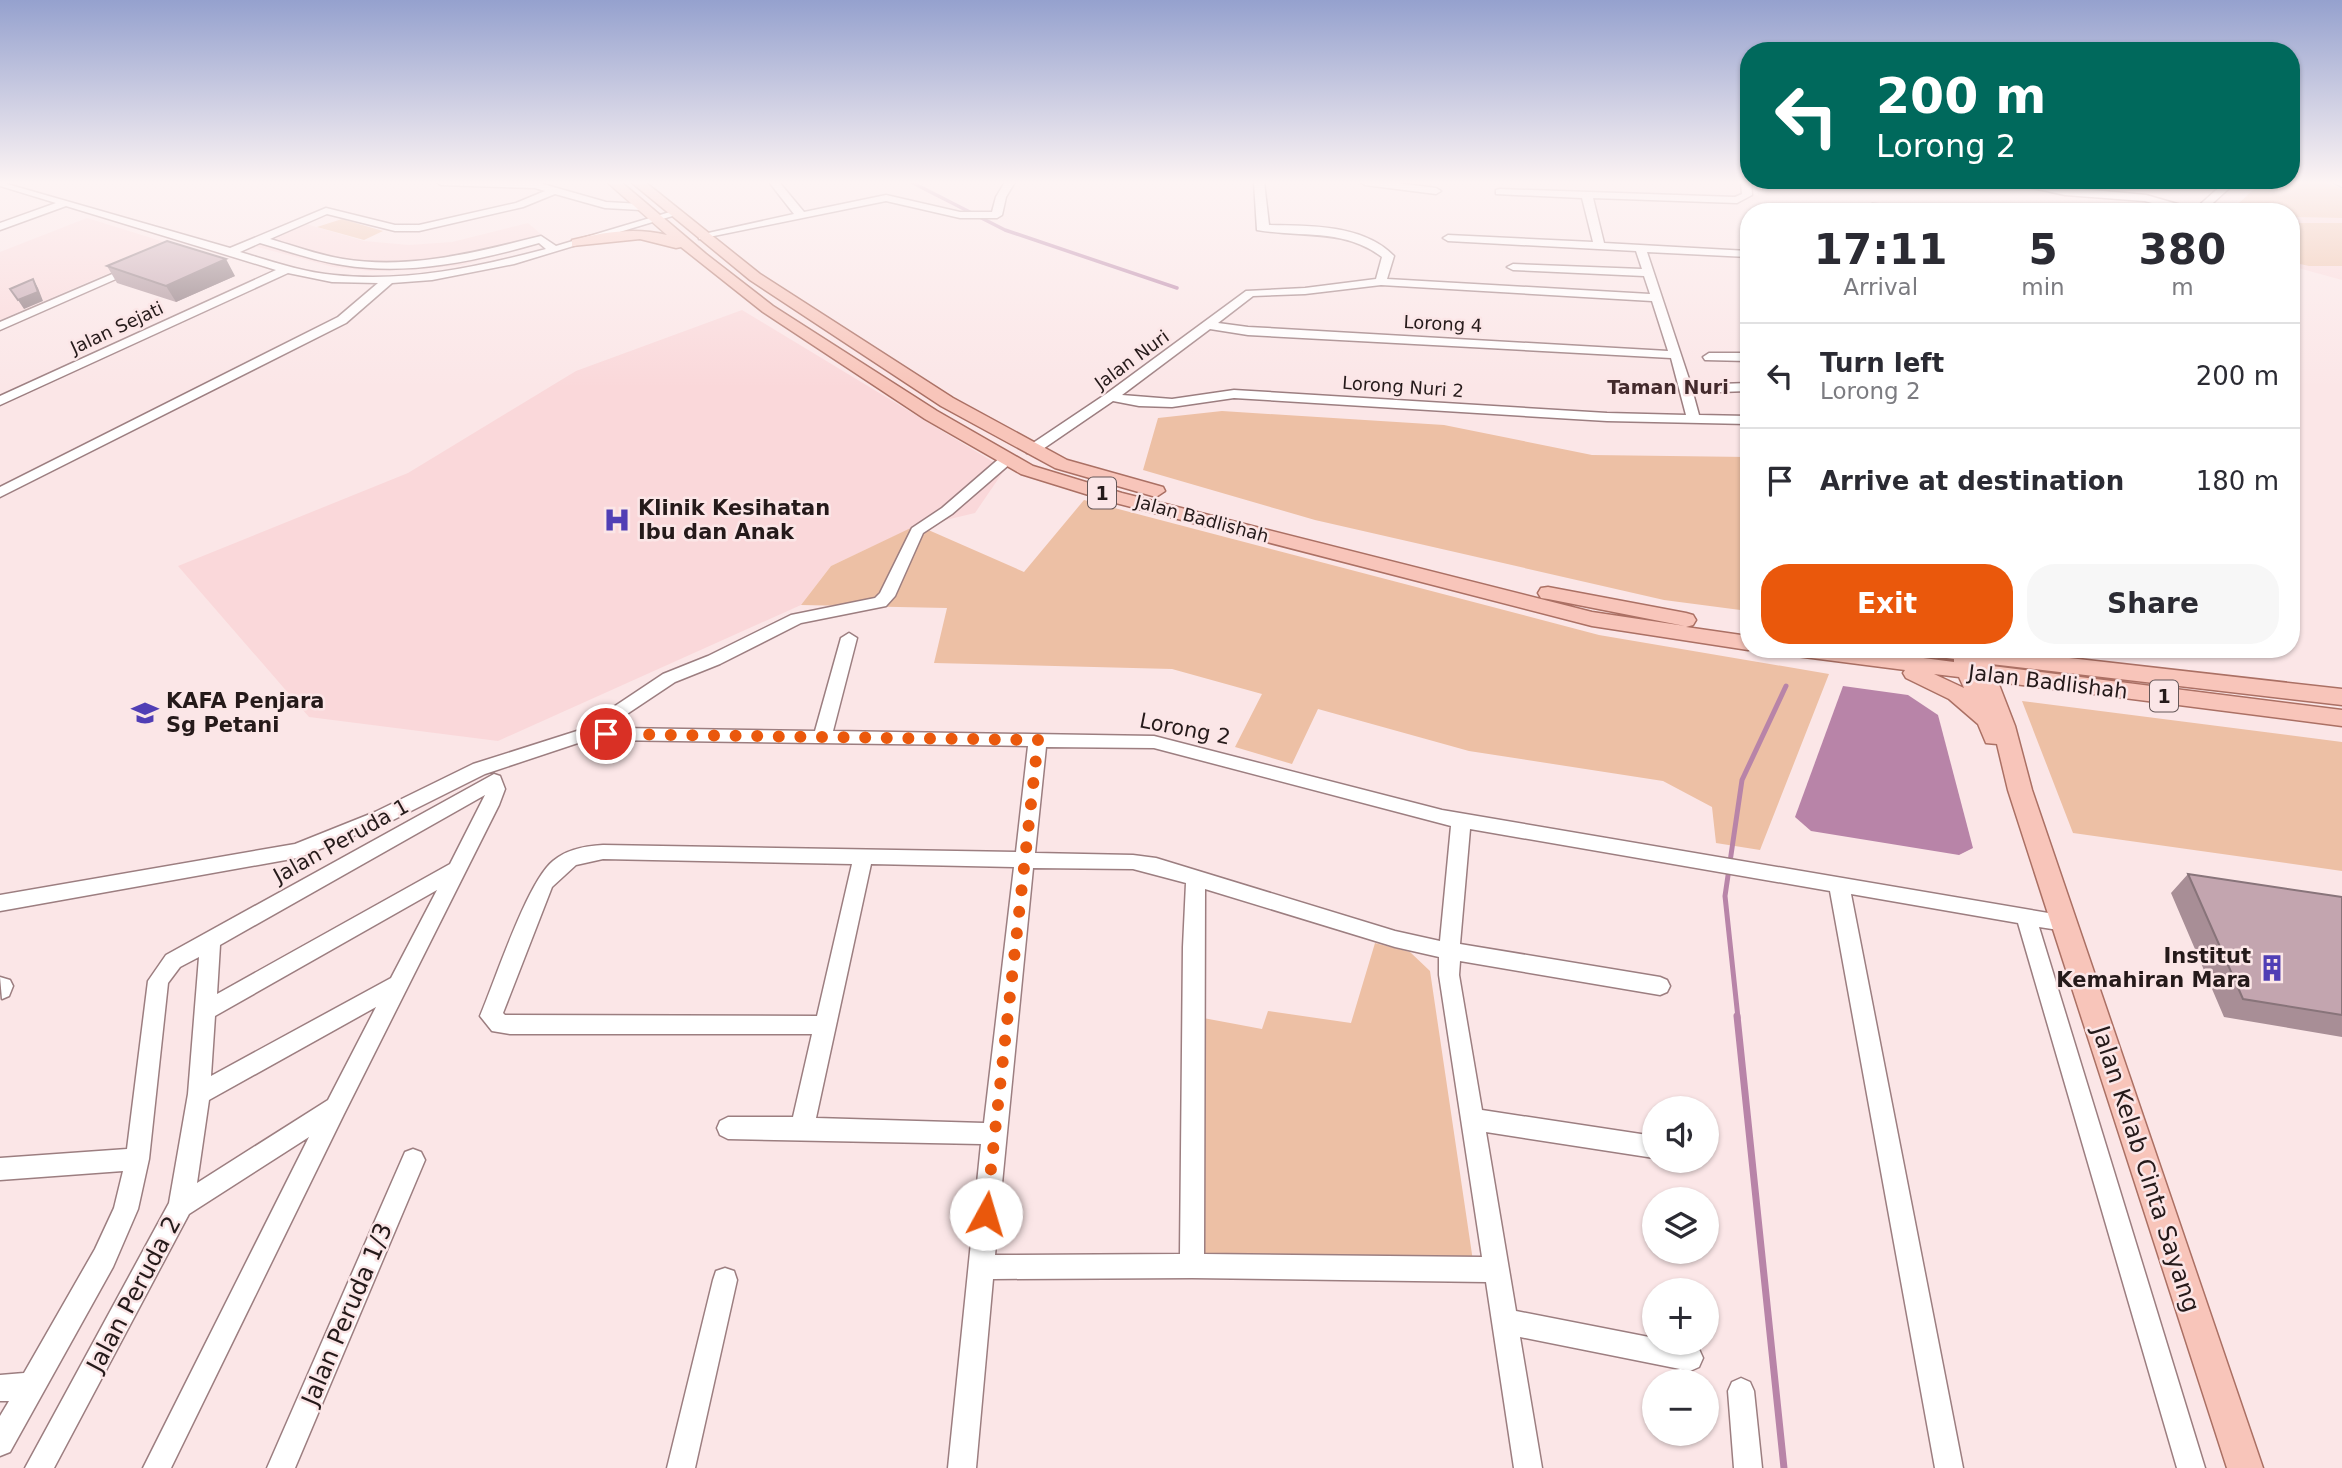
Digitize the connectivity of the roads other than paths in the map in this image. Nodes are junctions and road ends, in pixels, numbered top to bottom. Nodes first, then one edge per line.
1 (176, 251) edge
2 (225, 251) edge
3 (233, 251) edge
4 (300, 251) edge
5 (494, 251) edge
6 (552, 251) edge
7 (688, 251) edge
8 (693, 251) edge
9 (721, 251) edge
10 (1378, 251) edge
11 (1510, 251) edge
12 (1641, 251) edge
13 (1691, 251) edge
14 (172, 252) edge
15 (230, 252) junction
16 (1721, 252) joint
17 (1740, 253) edge
18 (701, 257) junction
19 (147, 263) edge
20 (1513, 267) junction
21 (288, 269) junction
22 (1649, 273) junction
23 (389, 280) junction
24 (1381, 282) junction
25 (1517, 291) junction
26 (1657, 298) junction
27 (1208, 325) junction
28 (0, 326) edge
29 (1676, 355) junction
30 (1709, 357) dead end
31 (1740, 357) edge
32 (1740, 387) edge
33 (1686, 389) junction
34 (1111, 397) junction
35 (0, 401) edge
36 (1694, 420) junction
37 (1740, 420) edge
38 (1032, 450) junction
39 (1006, 460) junction
40 (0, 493) edge
41 (1475, 583) junction
42 (1740, 627) edge
43 (849, 638) dead end
44 (1740, 642) edge
45 (1865, 658) edge
46 (1971, 659) edge
47 (1880, 660) junction
48 (2046, 681) junction
49 (2342, 697) edge
50 (2342, 718) edge
51 (1996, 725) junction
52 (606, 734) junction
53 (822, 738) junction
54 (1038, 740) junction
55 (1461, 821) junction
56 (863, 856) junction
57 (1026, 858) junction
58 (458, 869) junction
59 (1196, 879) junction
60 (1839, 885) junction
61 (0, 903) edge
62 (2026, 916) junction
63 (2066, 923) junction
64 (210, 940) junction
65 (1448, 951) junction
66 (397, 985) junction
67 (1660, 986) dead end
68 (205, 1011) junction
69 (824, 1025) junction
70 (199, 1094) junction
71 (336, 1107) junction
72 (1472, 1119) junction
73 (728, 1128) dead end
74 (802, 1128) junction
75 (994, 1134) junction
76 (1642, 1145) edge
77 (137, 1159) junction
78 (413, 1160) dead end
79 (0, 1169) edge
80 (181, 1206) junction
81 (1192, 1266) junction
82 (980, 1267) junction
83 (1497, 1270) junction
84 (725, 1280) dead end
85 (1505, 1323) junction
86 (1690, 1358) dead end
87 (31, 1386) junction
88 (0, 1388) edge
89 (1741, 1391) dead end
90 (0, 1442) edge
91 (39, 1468) edge
92 (157, 1468) edge
93 (281, 1468) edge
94 (681, 1468) edge
95 (961, 1468) edge
96 (1528, 1468) edge
97 (1748, 1468) edge
98 (1949, 1468) edge
99 (2191, 1468) edge
100 (2245, 1468) edge

1 - 14 street
2 - 15 street
3 - 15 street
4 - 5 street
6 - 23 street
7 - 18 main road
8 - 18 main road, Jalan Badlishah / 1
9 - 38 main road, Jalan Badlishah / 1
10 - 24 street
11 - 20 street
12 - 22 street
13 - 16 street
15 - 21 street
16 - 17 street
18 - 39 main road, Jalan Badlishah / 1
19 - 28 street
20 - 22 street
20 - 25 street
21 - 23 street
21 - 35 street, Jalan Sejati
22 - 26 street
23 - 40 street
24 - 25 street
24 - 27 street, Jalan Nuri
25 - 26 street
26 - 29 street
27 - 29 street, Lorong 4
27 - 34 street, Jalan Nuri
29 - 33 street
30 - 31 street
32 - 33 street
33 - 36 street
34 - 36 street, Lorong Nuri 2
34 - 38 street, Jalan Nuri
36 - 37 street, Lorong Nuri 2
38 - 41 main road, Jalan Badlishah / 1
39 - 41 main road, Jalan Badlishah / 1
39 - 52 street
41 - 42 main road, Jalan Badlishah / 1
41 - 44 main road, Jalan Badlishah / 1
43 - 53 street
45 - 47 main road, Jalan Badlishah / 1
46 - 47 main road, Jalan Badlishah / 1
46 - 48 main road, Jalan Badlishah / 1
46 - 49 main road, Jalan Badlishah / 1
46 - 51 main road, Jalan Kelab Cinta Sayang
47 - 51 main road
48 - 50 main road, Jalan Badlishah / 1
48 - 51 main road
51 - 63 main road, Jalan Kelab Cinta Sayang
52 - 53 street, Lorong 2
52 - 61 street
53 - 54 street, Lorong 2
54 - 55 street, Lorong 2
54 - 57 street
55 - 60 street, Lorong 2
55 - 65 street
56 - 57 street
56 - 69 street
56 - 69 street
57 - 59 street
57 - 75 street
58 - 64 street, Jalan Peruda 1
58 - 66 street
58 - 68 street
59 - 65 street
59 - 81 street
60 - 62 street, Lorong 2
60 - 98 street
62 - 63 street, Lorong 2
62 - 99 street
63 - 100 main road, Jalan Kelab Cinta Sayang
64 - 68 street, Jalan Peruda 2
64 - 77 street, Jalan Peruda 1
65 - 67 street
65 - 72 street
66 - 70 street
66 - 71 street
68 - 70 street, Jalan Peruda 2
69 - 74 street
70 - 80 street, Jalan Peruda 2
71 - 80 street
71 - 92 street
72 - 76 street
72 - 83 street
73 - 74 street
74 - 75 street
75 - 82 street
77 - 79 street
77 - 87 street, Jalan Peruda 1
78 - 93 street, Jalan Peruda 1/3
80 - 91 street, Jalan Peruda 2
81 - 82 street
81 - 83 street
82 - 95 street
83 - 85 street
84 - 94 street
85 - 86 street
85 - 96 street
87 - 88 street
87 - 90 street, Jalan Peruda 1
89 - 97 street

